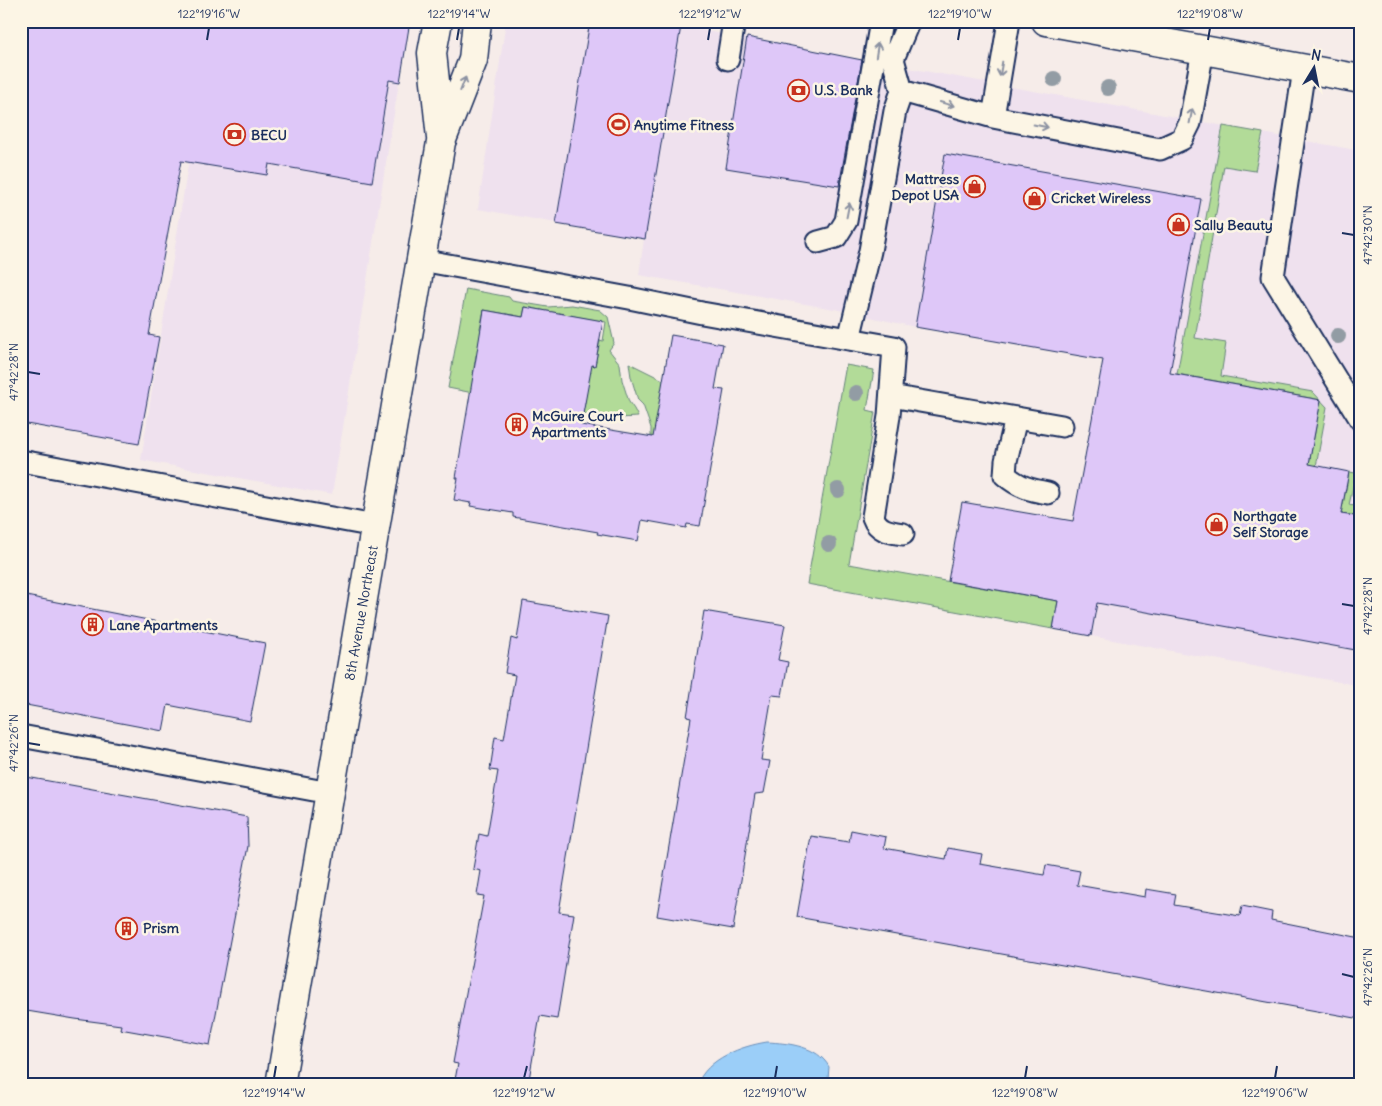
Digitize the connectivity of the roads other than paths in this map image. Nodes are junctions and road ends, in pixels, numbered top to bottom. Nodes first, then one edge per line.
1 (438, 21) edge
2 (477, 21) edge
3 (734, 21) edge
4 (882, 21) edge
5 (910, 21) edge
6 (1009, 21) edge
7 (1054, 22) edge
8 (1203, 50) junction
9 (728, 59) dead end
10 (1304, 69) junction
11 (1361, 79) edge
12 (902, 91) junction
13 (993, 118) junction
14 (441, 142) junction
15 (818, 242) dead end
16 (421, 260) junction
17 (849, 339) junction
18 (891, 396) junction
19 (1016, 418) junction
20 (1361, 420) edge
21 (1062, 426) dead end
22 (21, 461) edge
23 (1048, 493) dead end
24 (376, 526) junction
25 (903, 534) dead end
26 (21, 736) edge
27 (330, 793) junction
28 (280, 1085) edge

1 - 14 street, 8th Avenue Northeast
14 -> 2 street, 8th Avenue Northeast
3 - 9 lane
15 -> 4 lane
5 - 12 lane
6 -> 13 lane
7 - 8 street
8 - 10 street
13 -> 8 lane
10 - 11 street
10 - 20 lane
12 -> 13 lane
12 - 17 lane
14 - 16 street, 8th Avenue Northeast
16 - 17 lane
16 - 24 street, 8th Avenue Northeast
17 - 18 lane
18 - 19 lane
18 - 25 lane
19 - 21 lane
19 - 23 lane
22 - 24 lane
24 - 27 street, 8th Avenue Northeast
26 - 27 lane
27 - 28 street, 8th Avenue Northeast

